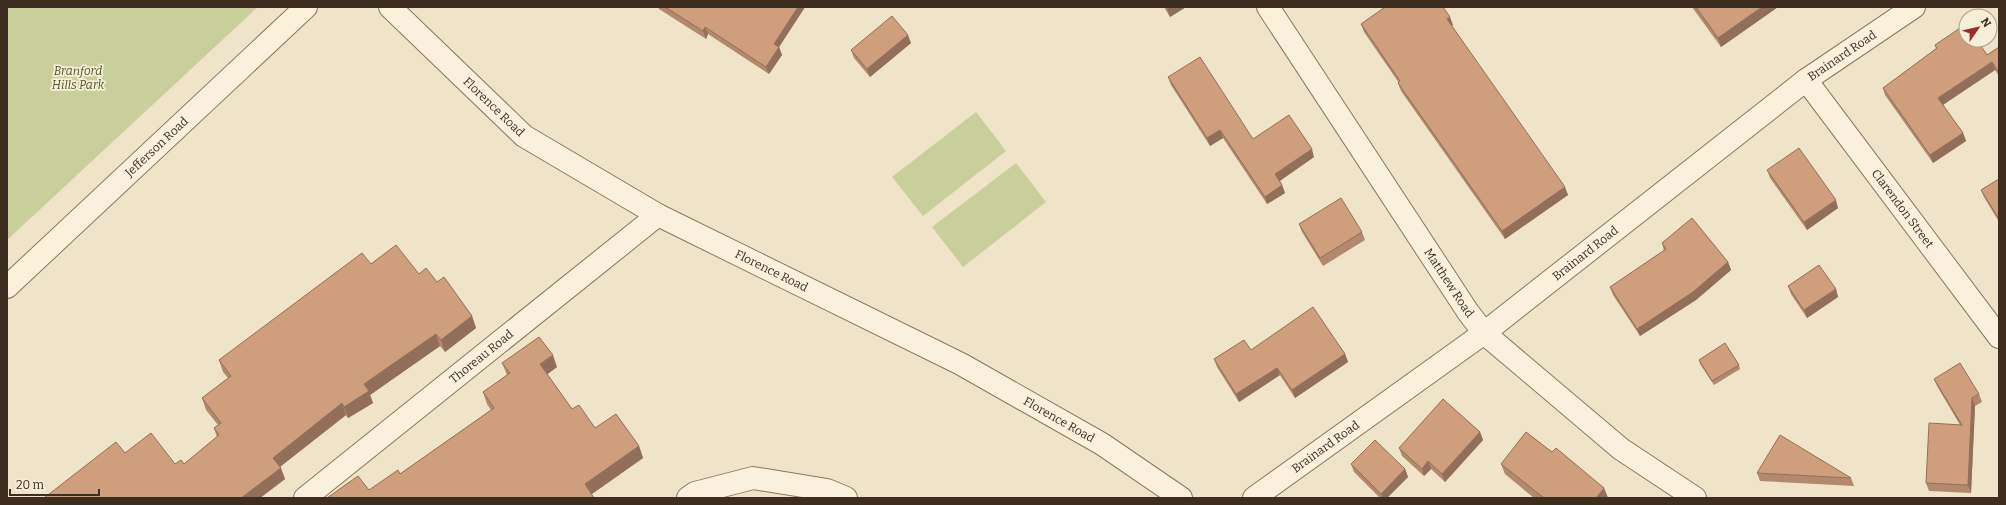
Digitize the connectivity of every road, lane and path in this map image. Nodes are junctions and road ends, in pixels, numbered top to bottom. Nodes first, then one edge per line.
1 (306, 7) edge
2 (390, 7) edge
3 (1268, 7) edge
4 (1914, 7) edge
5 (1806, 80) junction
6 (658, 215) junction
7 (7, 287) edge
8 (1484, 333) junction
9 (1999, 337) edge
10 (305, 498) edge
11 (688, 498) edge
12 (846, 498) edge
13 (1181, 498) edge
14 (1254, 498) edge
15 (1695, 498) edge

1 - 7 street, Jefferson Road
2 - 6 street, Florence Road
3 - 8 street, Matthew Road
4 - 5 street, Brainard Road
5 - 8 street, Brainard Road
5 - 9 street, Clarendon Street
6 - 10 street, Thoreau Road
6 - 13 street, Florence Road
8 - 14 street, Brainard Road
8 - 15 street, Matthew Road
11 - 12 street

